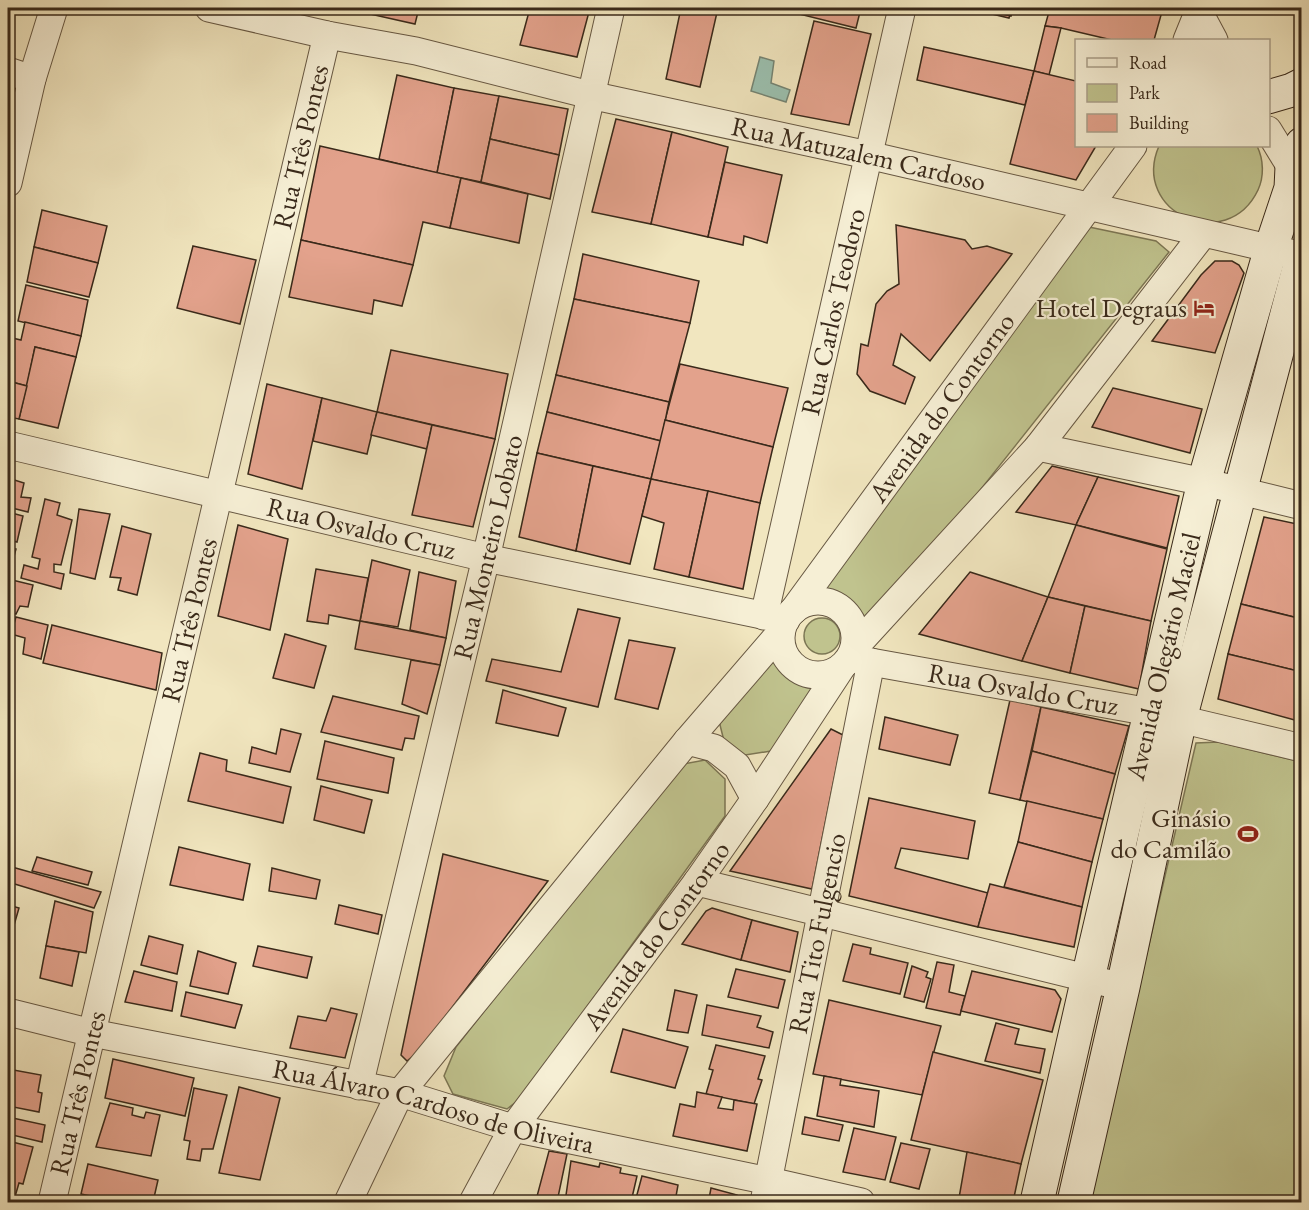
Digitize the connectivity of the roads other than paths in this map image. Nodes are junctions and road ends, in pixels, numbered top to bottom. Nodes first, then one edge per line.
1 (54, 8) edge
2 (209, 8) edge
3 (611, 8) edge
4 (902, 8) edge
5 (1200, 10) edge
6 (288, 16) edge
7 (327, 35) junction
8 (1187, 39) edge
9 (1214, 39) edge
10 (20, 75) edge
11 (1302, 85) edge
12 (590, 95) junction
13 (1270, 97) edge
14 (1270, 131) edge
15 (1132, 147) edge
16 (868, 155) junction
17 (1298, 162) edge
18 (8, 183) edge
19 (1088, 206) junction
20 (1203, 234) junction
21 (1291, 254) edge
22 (8, 445) edge
23 (1038, 447) junction
24 (1204, 482) junction
25 (1239, 491) junction
26 (218, 496) junction
27 (1302, 506) edge
28 (486, 558) junction
29 (781, 620) junction
30 (854, 659) junction
31 (1165, 715) junction
32 (687, 741) junction
33 (1302, 748) edge
34 (755, 799) junction
35 (697, 882) junction
36 (822, 914) junction
37 (1088, 978) junction
38 (1123, 987) junction
39 (8, 1012) edge
40 (92, 1033) junction
41 (359, 1086) junction
42 (400, 1093) junction
43 (513, 1128) junction
44 (766, 1192) edge
45 (52, 1203) edge
46 (348, 1203) edge
47 (473, 1203) edge
48 (861, 1203) edge
49 (1037, 1203) edge
50 (1074, 1203) edge

1 - 10 street
2 - 6 street, Rua Matuzalem Cardoso
3 - 12 street, Rua Monteiro Lobato
4 - 16 street, Rua Carlos Teodoro
5 - 8 street
5 - 9 street
6 - 7 street, Rua Matuzalem Cardoso
7 - 12 street, Rua Matuzalem Cardoso
7 - 26 street, Rua Três Pontes
10 - 18 street
11 - 13 main road
12 - 16 street, Rua Matuzalem Cardoso
12 - 28 street, Rua Monteiro Lobato
14 - 17 street
15 - 19 street, Avenida do Contorno
16 - 19 street, Rua Matuzalem Cardoso
16 - 29 street, Rua Carlos Teodoro
17 - 21 main road, Avenida Olegário Maciel
19 - 20 street, Rua Matuzalem Cardoso
19 - 29 street, Avenida do Contorno
20 - 21 street, Rua Matuzalem Cardoso
20 - 23 street, Avenida do Contorno
21 - 24 main road, Avenida Olegário Maciel
21 - 25 main road, Avenida Olegário Maciel
22 - 26 street, Rua Osvaldo Cruz
23 - 24 street
23 - 30 street, Avenida do Contorno
24 - 25 street
24 - 31 main road, Avenida Olegário Maciel
25 - 27 street
25 - 31 main road, Avenida Olegário Maciel
26 - 28 street, Rua Osvaldo Cruz
26 - 40 street, Rua Três Pontes
28 - 29 street, Rua Osvaldo Cruz
28 - 41 street, Rua Monteiro Lobato
29 - 30 street
29 - 30 street
29 - 32 street, Avenida do Contorno
30 - 31 street, Rua Osvaldo Cruz
30 - 34 street, Avenida do Contorno
30 - 36 street, Rua Tito Fulgencio
31 - 33 street, Rua Osvaldo Cruz
31 - 37 main road, Avenida Olegário Maciel
31 - 38 main road, Avenida Olegário Maciel
32 - 34 street
32 - 42 street, Avenida do Contorno
34 - 35 street, Avenida do Contorno
35 - 36 street
35 - 43 street, Avenida do Contorno
36 - 37 street
36 - 44 street, Rua Tito Fulgencio
37 - 38 street
37 - 49 main road, Avenida Olegário Maciel
38 - 50 main road, Avenida Olegário Maciel
39 - 40 street, Rua Álvaro Cardoso de Oliveira
40 - 41 street, Rua Álvaro Cardoso de Oliveira
40 - 45 street, Rua Três Pontes
41 - 42 street, Rua Álvaro Cardoso de Oliveira
42 - 43 street, Rua Álvaro Cardoso de Oliveira
42 - 46 street, Avenida do Contorno
43 - 44 street, Rua Álvaro Cardoso de Oliveira
43 - 47 street, Avenida do Contorno
44 - 48 street, Rua Álvaro Cardoso de Oliveira

